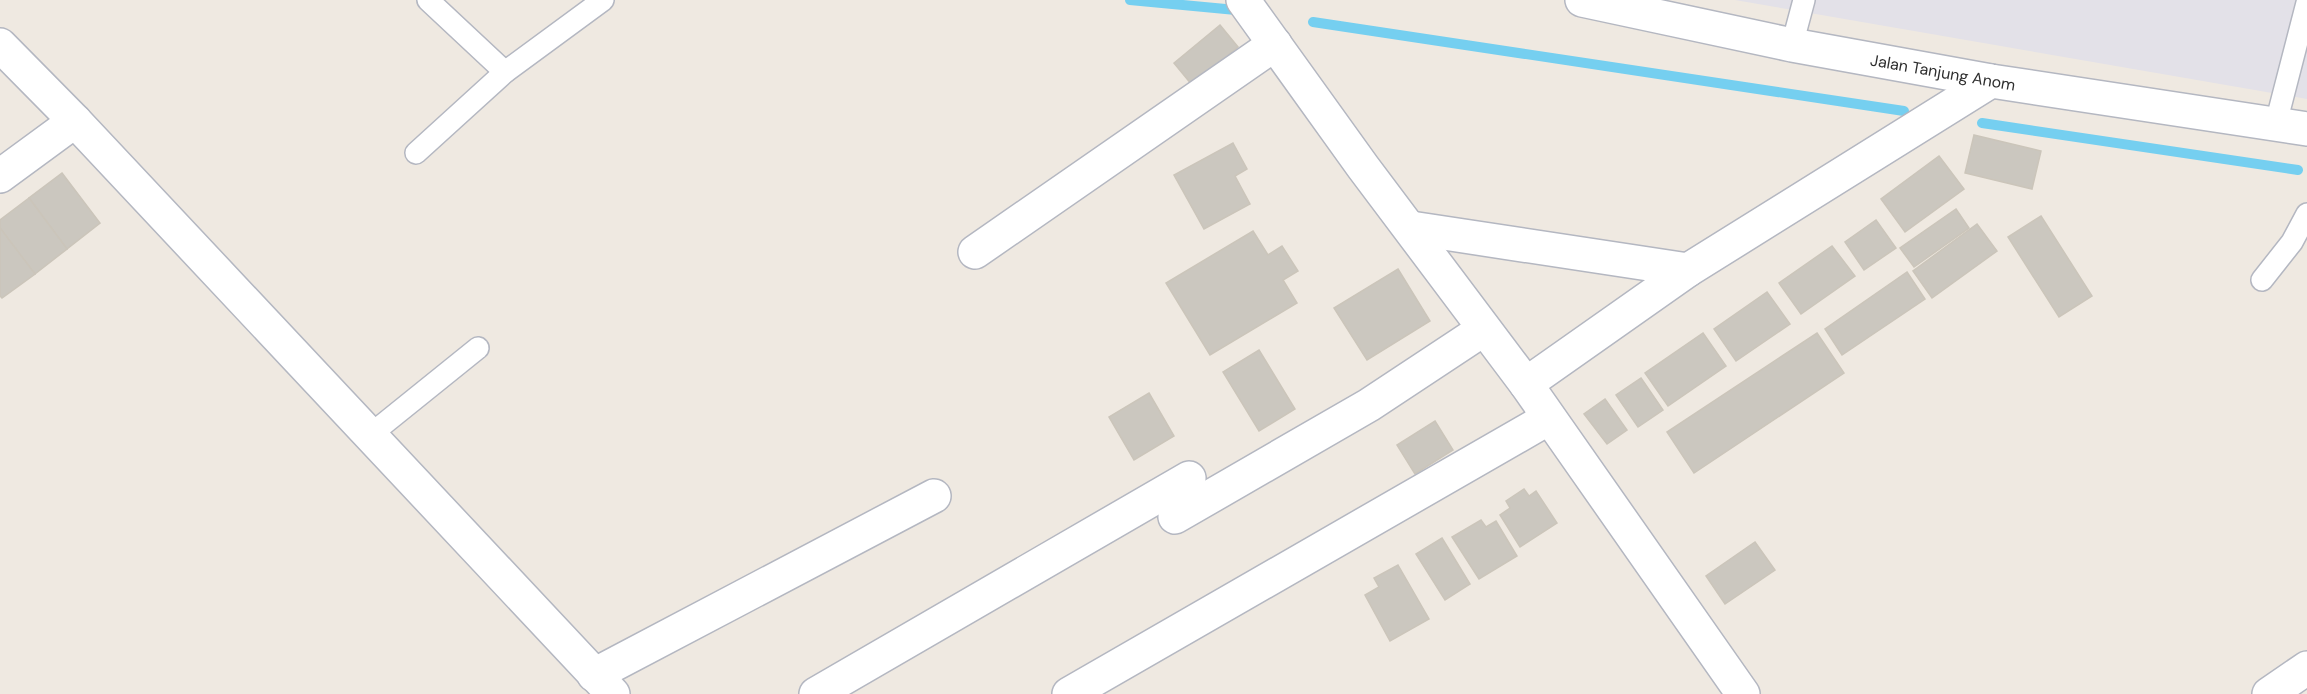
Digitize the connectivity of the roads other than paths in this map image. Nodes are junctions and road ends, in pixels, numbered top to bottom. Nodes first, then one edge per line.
1 (428, 0) edge
2 (603, 0) edge
3 (1243, 0) edge
4 (1582, 0) edge
5 (1804, 0) edge
6 (2307, 3) edge
7 (1275, 44) junction
8 (0, 45) edge
9 (1792, 45) junction
10 (505, 72) junction
11 (1990, 81) junction
12 (75, 121) junction
13 (2292, 126) edge
14 (416, 153) dead end
15 (0, 176) edge
16 (2307, 214) edge
17 (1411, 228) junction
18 (975, 252) dead end
19 (1688, 270) junction
20 (2262, 280) dead end
21 (1484, 329) junction
22 (478, 348) dead end
23 (1526, 384) junction
24 (1549, 418) junction
25 (370, 435) junction
26 (1189, 477) dead end
27 (934, 496) dead end
28 (1176, 517) dead end
29 (2307, 668) edge
30 (603, 685) edge
31 (1734, 691) edge
32 (816, 694) edge
33 (1069, 694) edge
34 (2269, 694) edge

1 - 10 lane
2 - 10 lane
3 - 7 street
4 - 9 street, Jalan Tanjung Anom
5 - 9 lane
6 - 13 lane
7 - 17 street
7 - 18 street
8 - 12 street
9 - 11 street, Jalan Tanjung Anom
10 - 14 lane
11 - 13 street, Jalan Tanjung Anom
11 - 19 street
12 - 15 street
12 - 25 street
16 - 20 lane
17 - 19 street
17 - 21 street
19 - 23 street
21 - 23 street
21 - 28 street
22 - 25 lane
23 - 24 street
24 - 31 street
24 - 33 street
25 - 30 street
26 - 32 street
27 - 30 street
29 - 34 street

